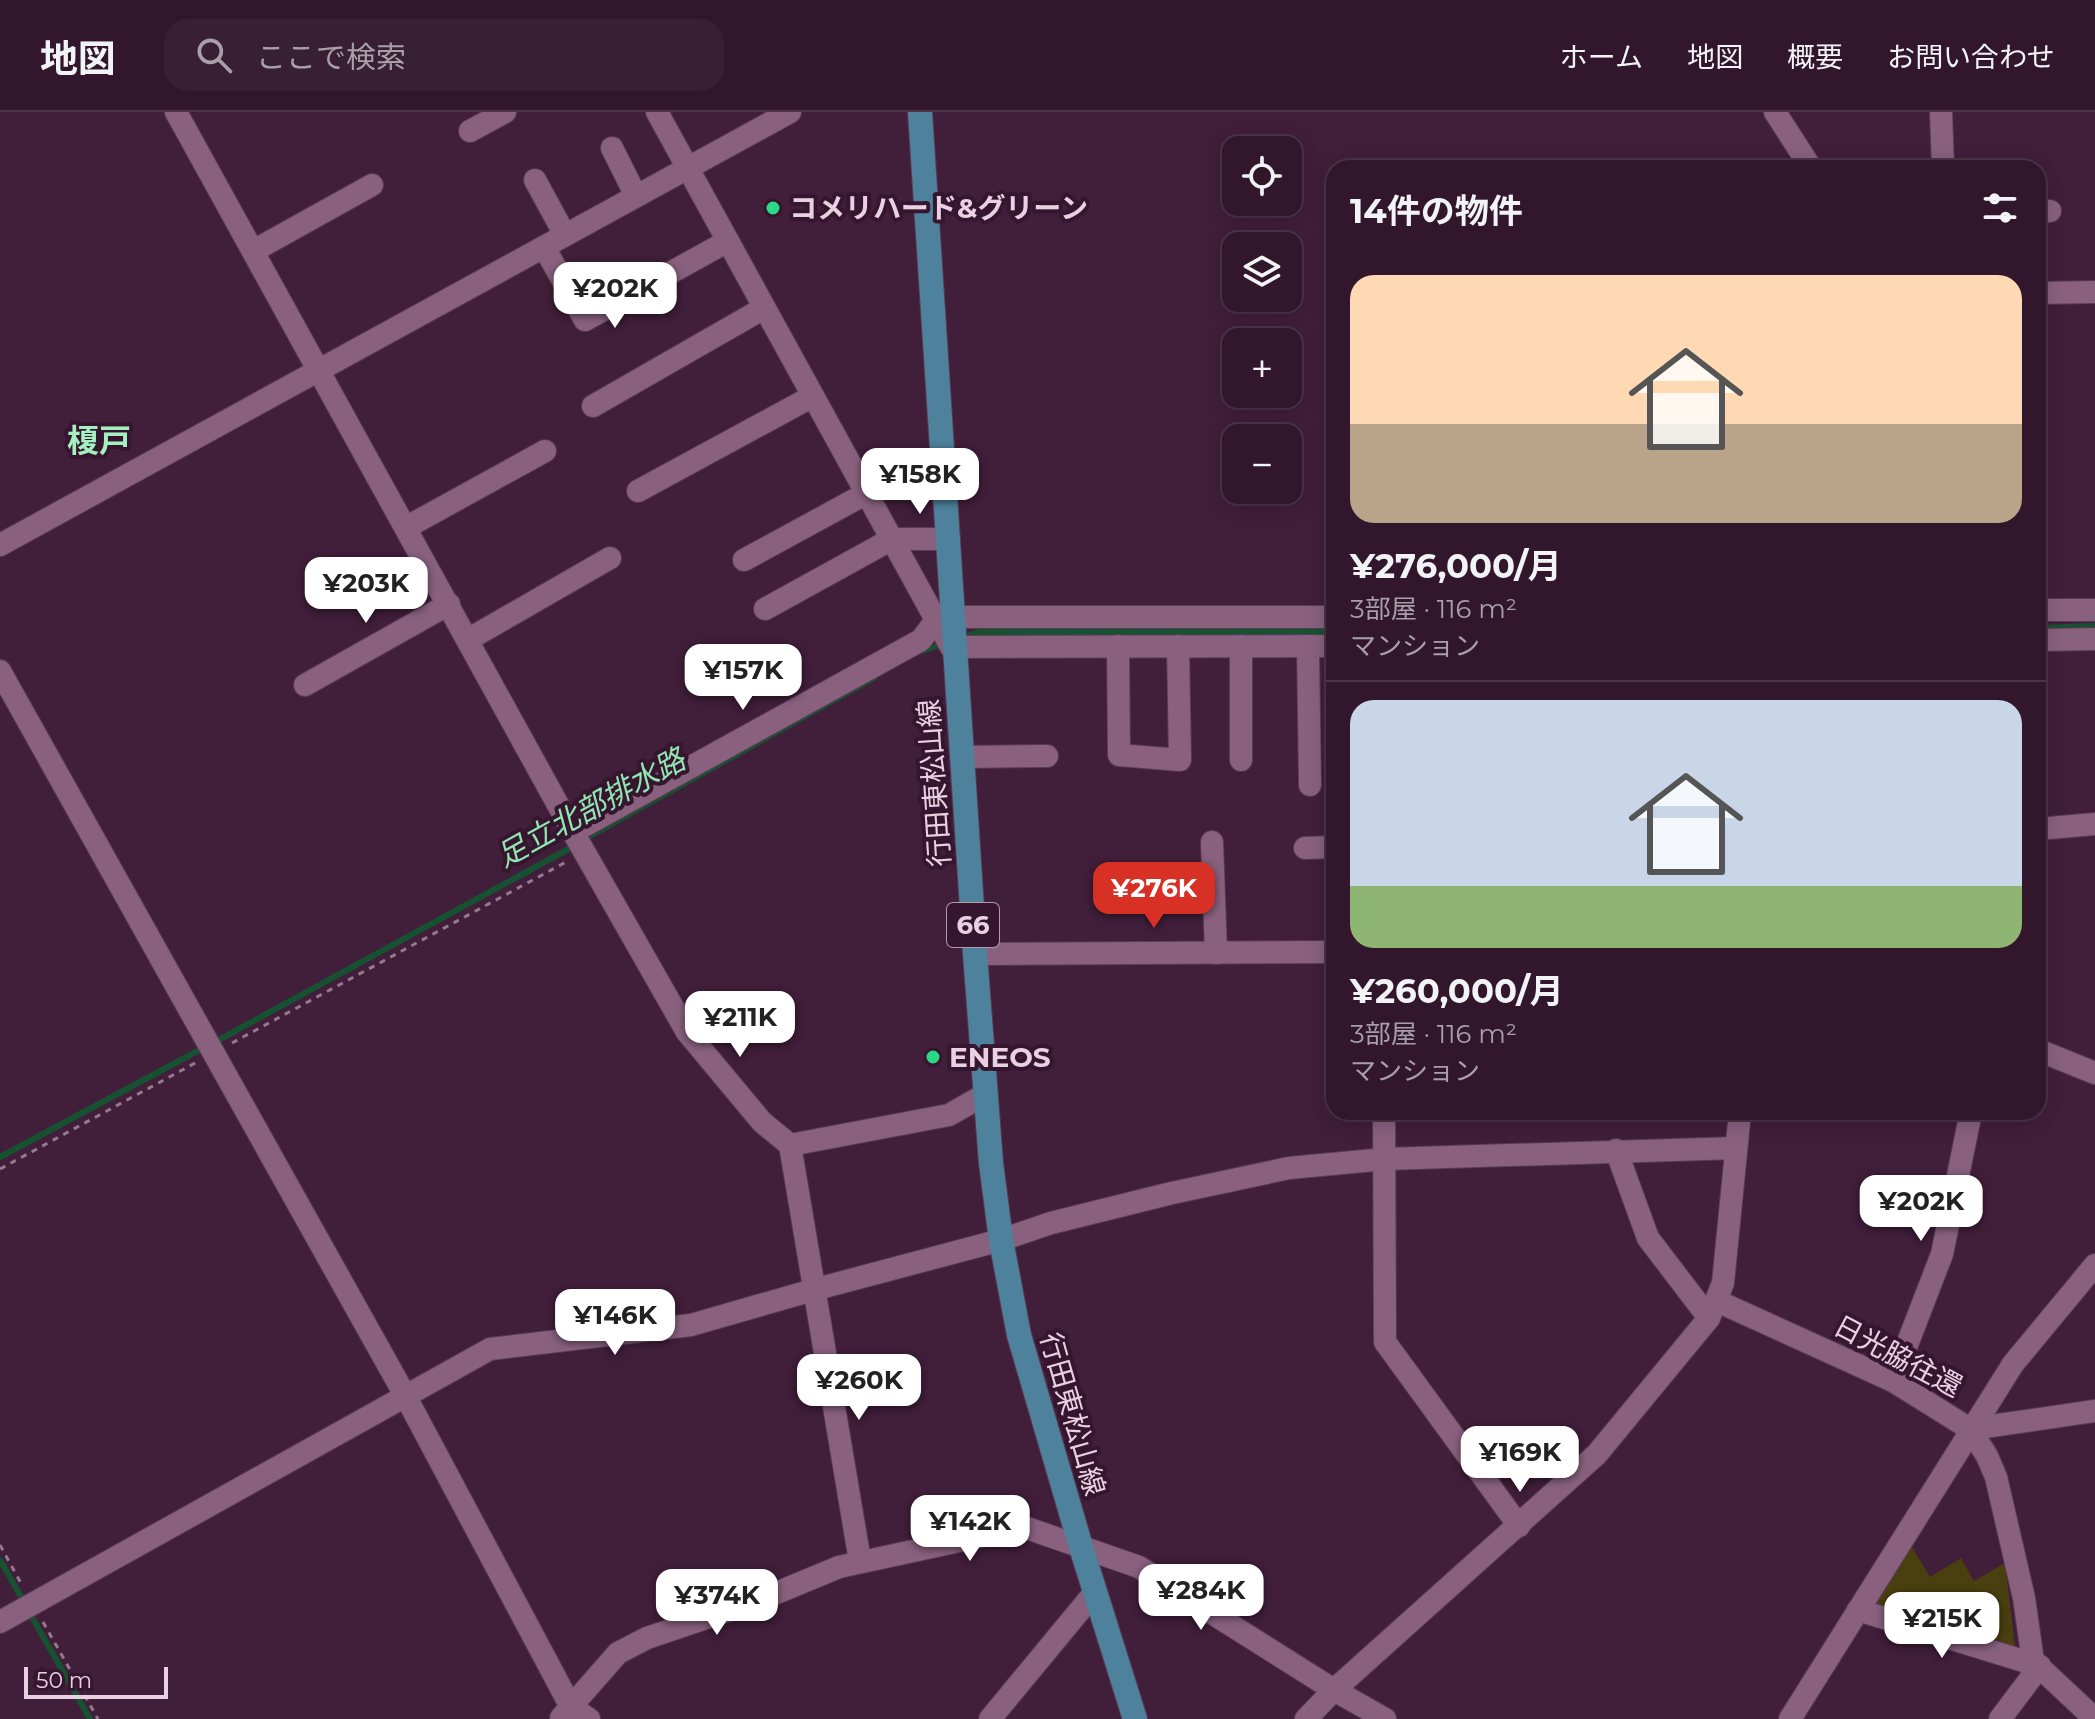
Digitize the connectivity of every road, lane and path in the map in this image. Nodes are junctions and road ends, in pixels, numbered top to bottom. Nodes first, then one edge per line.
1 (176, 112) edge
2 (505, 112) edge
3 (790, 112) edge
4 (920, 112) edge
5 (1775, 112) edge
6 (1941, 112) edge
7 (660, 113) edge
8 (470, 131) dead end
9 (612, 148) dead end
10 (1806, 160) edge
11 (1943, 160) edge
12 (688, 168) junction
13 (535, 180) dead end
14 (372, 185) dead end
15 (636, 196) junction
16 (565, 235) junction
17 (728, 241) junction
18 (544, 247) junction
19 (255, 250) junction
20 (2095, 292) edge
21 (2046, 293) edge
22 (764, 308) junction
23 (320, 369) junction
24 (813, 396) junction
25 (593, 406) dead end
26 (545, 451) dead end
27 (638, 491) dead end
28 (867, 493) junction
29 (407, 527) junction
30 (892, 539) junction
31 (949, 539) junction
32 (0, 545) edge
33 (610, 558) dead end
34 (744, 560) dead end
35 (449, 604) junction
36 (765, 609) dead end
37 (2046, 610) edge
38 (2095, 610) edge
39 (1326, 617) edge
40 (945, 618) junction
41 (469, 639) junction
42 (2095, 639) edge
43 (2046, 640) edge
44 (955, 646) junction
45 (1118, 646) junction
46 (1178, 646) junction
47 (1241, 646) junction
48 (1308, 646) junction
49 (1326, 646) edge
50 (0, 671) edge
51 (305, 685) dead end
52 (1047, 756) dead end
53 (962, 757) junction
54 (1241, 760) dead end
55 (1310, 785) dead end
56 (2095, 824) edge
57 (2046, 828) edge
58 (579, 842) junction
59 (1212, 842) dead end
60 (1326, 847) edge
61 (1305, 848) dead end
62 (1326, 952) edge
63 (1216, 953) junction
64 (975, 954) junction
65 (214, 1053) junction
66 (2046, 1053) edge
67 (2095, 1073) edge
68 (986, 1094) junction
69 (1384, 1120) edge
70 (1739, 1120) edge
71 (1969, 1120) edge
72 (790, 1145) junction
73 (1736, 1148) junction
74 (1616, 1150) junction
75 (1385, 1159) junction
76 (0, 1169) edge
77 (1001, 1240) junction
78 (2095, 1265) edge
79 (813, 1290) junction
80 (1713, 1309) junction
81 (1893, 1381) junction
82 (406, 1397) junction
83 (2095, 1411) edge
84 (1970, 1429) junction
85 (1519, 1526) junction
86 (0, 1545) edge
87 (1081, 1547) junction
88 (860, 1561) junction
89 (1095, 1592) junction
90 (33, 1604) junction
91 (1858, 1610) junction
92 (0, 1622) edge
93 (2040, 1666) junction
94 (1334, 1690) junction
95 (573, 1715) edge
96 (98, 1719) edge
97 (990, 1719) edge
98 (1135, 1719) edge
99 (1306, 1719) edge
100 (1385, 1719) edge
101 (1790, 1719) edge
102 (2000, 1719) edge
103 (2095, 1719) edge

1 - 19 street
2 - 8 street
3 - 12 street
4 - 31 main road, 行田東松山線 / 66
5 - 10 street
6 - 11 street
7 - 12 street
9 - 15 street
12 - 15 street
12 - 17 street
13 - 16 street
14 - 19 street
15 - 16 street
16 - 18 street
17 - 18 street
17 - 22 street
18 - 23 street
19 - 23 street
20 - 21 street
22 - 24 street
22 - 25 street
23 - 29 street
23 - 32 street
24 - 27 street
24 - 28 street
26 - 29 street
28 - 30 street
28 - 34 street
29 - 35 street
30 - 31 street
30 - 36 street
30 - 40 street
31 - 40 main road, 行田東松山線 / 66
33 - 41 street
35 - 41 street
35 - 51 street
37 - 38 street
39 - 40 street
40 - 44 main road, 行田東松山線 / 66
40 - 58 street
41 - 58 street
42 - 43 street
44 - 45 street
44 - 53 main road, 行田東松山線 / 66
45 - 46 street
45 - 46 street
46 - 47 street
47 - 48 street
47 - 54 street
48 - 49 street
48 - 55 street
50 - 65 street
52 - 53 street
53 - 64 main road, 行田東松山線 / 66
56 - 57 street
58 - 65 path
58 - 72 street
59 - 63 street
60 - 61 street
62 - 63 street
63 - 64 street
64 - 68 main road, 行田東松山線 / 66
65 - 76 path
65 - 82 street
66 - 67 street
68 - 72 street
68 - 77 main road, 行田東松山線 / 66
69 - 75 street
70 - 73 street
71 - 81 street
72 - 79 street
73 - 74 street
73 - 80 street
74 - 75 street
74 - 80 street
75 - 77 street
75 - 85 street
77 - 79 street
77 - 87 main road, 行田東松山線 / 66
78 - 84 street
79 - 82 street
79 - 88 street
80 - 81 street, 日光脇往還
80 - 85 street
81 - 84 street, 日光脇往還
82 - 90 street
82 - 95 street
83 - 84 street
84 - 91 street
84 - 93 street, 日光脇往還
85 - 94 street
86 - 90 path
87 - 88 street
87 - 89 main road, 行田東松山線 / 66
87 - 94 street
88 - 95 street
89 - 97 street
89 - 98 main road, 行田東松山線 / 66
90 - 92 street
90 - 96 path
91 - 93 street
91 - 101 street
93 - 102 street
93 - 103 street, 日光脇往還
94 - 99 street
94 - 100 street

